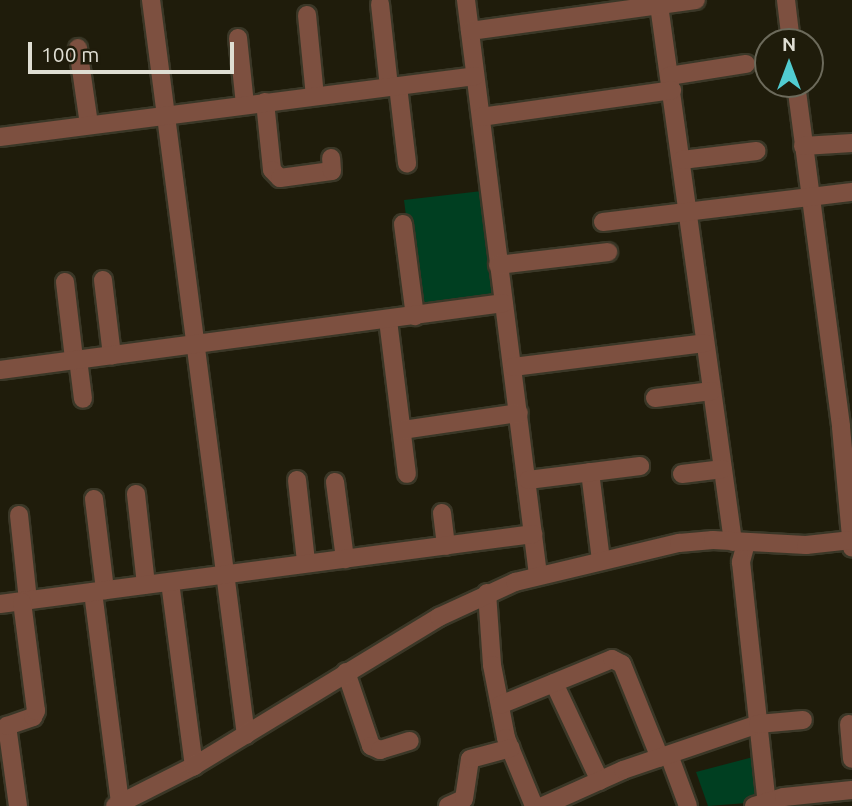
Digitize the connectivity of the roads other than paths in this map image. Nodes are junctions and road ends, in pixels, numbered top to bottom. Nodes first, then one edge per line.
1 (151, 0) edge
2 (466, 0) edge
3 (696, 0) edge
4 (786, 0) edge
5 (380, 4) dead end
6 (623, 5) edge
7 (659, 5) junction
8 (307, 15) dead end
9 (789, 28) edge
10 (470, 31) junction
11 (238, 38) dead end
12 (78, 48) dead end
13 (747, 64) dead end
14 (475, 76) junction
15 (670, 83) junction
16 (394, 86) junction
17 (314, 96) junction
18 (798, 98) edge
19 (265, 102) junction
20 (244, 105) junction
21 (166, 113) junction
22 (481, 117) junction
23 (89, 124) junction
24 (0, 137) edge
25 (852, 143) edge
26 (803, 146) junction
27 (756, 151) dead end
28 (682, 160) junction
29 (407, 163) dead end
30 (332, 170) dead end
31 (852, 192) edge
32 (808, 194) junction
33 (690, 211) junction
34 (603, 222) dead end
35 (403, 224) dead end
36 (608, 252) dead end
37 (498, 265) junction
38 (108, 280) dead end
39 (65, 282) dead end
40 (504, 303) junction
41 (415, 316) junction
42 (388, 320) junction
43 (705, 343) junction
44 (196, 344) junction
45 (117, 354) junction
46 (76, 359) junction
47 (513, 368) junction
48 (0, 370) edge
49 (712, 391) junction
50 (655, 398) dead end
51 (83, 399) dead end
52 (519, 413) junction
53 (847, 426) edge
54 (402, 430) junction
55 (640, 466) dead end
56 (723, 469) junction
57 (590, 472) junction
58 (407, 474) dead end
59 (681, 474) dead end
60 (297, 480) dead end
61 (528, 480) junction
62 (335, 482) dead end
63 (136, 494) dead end
64 (94, 499) dead end
65 (442, 513) dead end
66 (19, 515) dead end
67 (533, 534) junction
68 (852, 540) edge
69 (740, 542) junction
70 (446, 546) junction
71 (852, 547) edge
72 (345, 559) junction
73 (601, 560) junction
74 (306, 562) junction
75 (225, 574) junction
76 (538, 575) junction
77 (170, 582) junction
78 (146, 584) junction
79 (99, 591) junction
80 (486, 593) junction
81 (25, 601) junction
82 (0, 604) edge
83 (346, 672) junction
84 (554, 683) junction
85 (500, 705) junction
86 (803, 720) dead end
87 (758, 724) junction
88 (849, 724) dead end
89 (246, 735) junction
90 (410, 741) dead end
91 (511, 748) junction
92 (665, 757) junction
93 (852, 759) edge
94 (194, 766) junction
95 (600, 781) junction
96 (852, 790) edge
97 (118, 805) edge
98 (763, 805) edge
99 (18, 806) edge
100 (448, 806) edge
101 (534, 806) edge
102 (542, 806) edge
103 (688, 806) edge

1 - 21 street
2 - 10 street
3 - 7 street
4 - 9 street
5 - 16 street
6 - 7 street
6 - 10 street
7 - 15 street
8 - 17 street
10 - 14 street
11 - 20 street
12 - 23 street
13 - 15 street
14 - 16 street
14 - 22 street
15 - 22 street
15 - 28 street
16 - 17 street
16 - 29 street
17 - 19 street
18 - 26 street
19 - 20 street
19 - 30 street
20 - 21 street
21 - 23 street
21 - 44 street
22 - 37 street
23 - 24 street
25 - 26 street
26 - 32 street
27 - 28 street
28 - 33 street
31 - 32 street
32 - 33 street
32 - 53 street
33 - 34 street
33 - 43 street
35 - 41 street
36 - 37 street
37 - 40 street
38 - 45 street
39 - 46 street
40 - 41 street
40 - 47 street
41 - 42 street
42 - 44 street
42 - 54 street
43 - 47 street
43 - 49 street
44 - 45 street
44 - 75 street
45 - 46 street
46 - 48 street
46 - 51 street
47 - 52 street
49 - 50 street
49 - 56 street
52 - 54 street
52 - 61 street
53 - 68 street
54 - 58 street
55 - 57 street
56 - 59 street
56 - 69 street
57 - 61 street
57 - 73 street
60 - 74 street
61 - 67 street
62 - 72 street
63 - 78 street
64 - 79 street
65 - 70 street
66 - 81 street
67 - 70 street
67 - 76 street
68 - 69 street
68 - 71 street
69 - 73 street
69 - 87 street
70 - 72 street
72 - 74 street
73 - 76 street
74 - 75 street
75 - 77 street
75 - 89 street
76 - 80 street
77 - 78 street
77 - 94 street
78 - 79 street
79 - 81 street
79 - 97 street
80 - 83 street
80 - 85 street
81 - 82 street
81 - 99 street
83 - 89 street
83 - 90 street
84 - 85 street
84 - 92 street
84 - 95 street
85 - 91 street
86 - 87 street
87 - 92 street
87 - 98 street
88 - 93 street
89 - 94 street
91 - 100 street
91 - 101 street
92 - 95 street
92 - 103 street
94 - 97 street
95 - 102 street
96 - 98 street

